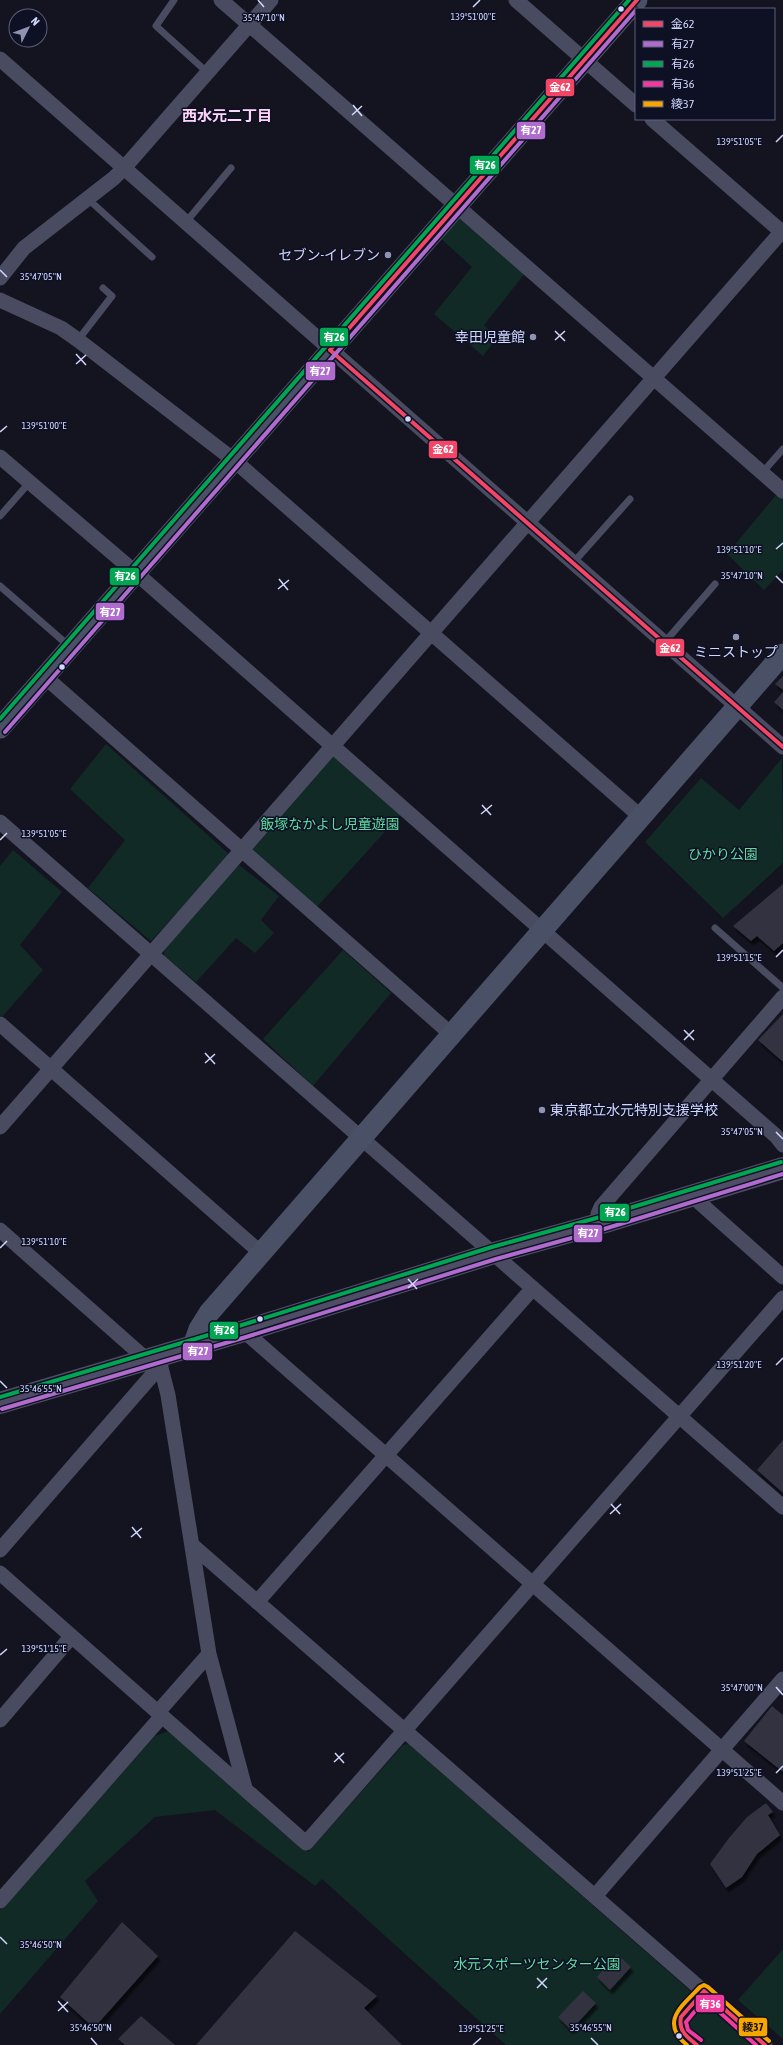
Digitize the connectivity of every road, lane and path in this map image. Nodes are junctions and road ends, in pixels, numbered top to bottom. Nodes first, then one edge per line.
1 (174, 0) edge
2 (221, 0) edge
3 (271, 0) edge
4 (516, 0) edge
5 (636, 0) edge
6 (250, 24) junction
7 (0, 59) edge
8 (584, 60) junction
9 (208, 73) junction
10 (635, 104) edge
11 (653, 120) edge
12 (124, 168) junction
13 (231, 168) dead end
14 (88, 198) junction
15 (456, 205) junction
16 (186, 222) junction
17 (783, 232) edge
18 (152, 257) dead end
19 (5, 259) edge
20 (0, 278) edge
21 (103, 288) dead end
22 (0, 300) edge
23 (78, 340) junction
24 (330, 350) junction
25 (653, 378) junction
26 (783, 449) edge
27 (0, 457) edge
28 (235, 461) junction
29 (762, 473) junction
30 (29, 483) junction
31 (783, 491) edge
32 (630, 499) dead end
33 (0, 516) edge
34 (526, 522) junction
35 (573, 564) junction
36 (136, 573) junction
37 (715, 584) dead end
38 (0, 586) edge
39 (431, 632) junction
40 (664, 643) junction
41 (70, 647) junction
42 (783, 654) edge
43 (44, 676) junction
44 (738, 707) junction
45 (0, 728) edge
46 (331, 746) junction
47 (783, 747) edge
48 (641, 817) junction
49 (0, 822) edge
50 (242, 849) junction
51 (715, 928) dead end
52 (542, 932) junction
53 (151, 954) junction
54 (783, 988) edge
55 (783, 997) edge
56 (0, 1024) edge
57 (451, 1034) junction
58 (51, 1068) junction
59 (711, 1079) junction
60 (0, 1126) edge
61 (361, 1139) junction
62 (783, 1145) edge
63 (783, 1168) edge
64 (691, 1196) junction
65 (602, 1223) junction
66 (0, 1230) edge
67 (260, 1253) junction
68 (494, 1254) junction
69 (783, 1277) edge
70 (533, 1288) junction
71 (783, 1298) edge
72 (244, 1331) junction
73 (193, 1346) junction
74 (155, 1360) junction
75 (0, 1403) edge
76 (680, 1416) junction
77 (386, 1457) junction
78 (783, 1507) edge
79 (192, 1545) junction
80 (0, 1550) edge
81 (0, 1573) edge
82 (532, 1584) junction
83 (257, 1602) junction
84 (71, 1637) junction
85 (209, 1654) junction
86 (783, 1679) edge
87 (160, 1714) junction
88 (0, 1720) edge
89 (405, 1731) junction
90 (721, 1749) junction
91 (245, 1788) junction
92 (783, 1803) edge
93 (595, 1896) junction
94 (0, 1901) edge
95 (704, 1991) junction
96 (759, 2043) edge
97 (697, 2045) edge

1 - 9 lane
2 - 6 street
3 - 6 street
4 - 8 street
5 - 8 street
6 - 9 street
6 - 15 street
7 - 12 street
8 - 10 street
8 - 15 street
9 - 12 street
11 - 17 street
12 - 14 street
12 - 16 street
13 - 16 lane
14 - 18 lane
14 - 19 street
15 - 24 street
15 - 25 street
16 - 24 street
17 - 25 street
19 - 20 street
21 - 23 lane
22 - 23 street
23 - 28 street
24 - 28 street
24 - 34 street
25 - 29 street
25 - 34 street
26 - 29 lane
27 - 30 street
28 - 36 street
28 - 39 street
29 - 31 street
30 - 33 lane
30 - 36 street
32 - 35 lane
34 - 35 street
34 - 39 street
35 - 40 street
36 - 41 street
36 - 46 street
37 - 40 lane
38 - 41 lane
39 - 46 street
39 - 48 street
40 - 44 street
41 - 43 street
42 - 44 street
43 - 45 street
43 - 50 street
44 - 47 street
44 - 48 street
46 - 50 street
46 - 52 street
48 - 52 street
49 - 53 street
50 - 53 street
50 - 57 street
51 - 54 lane
52 - 57 street
52 - 59 street
53 - 58 street
53 - 61 street
55 - 59 street
56 - 58 street
57 - 61 street
58 - 60 street
58 - 67 street
59 - 62 street
59 - 65 street
61 - 67 street
61 - 68 street
63 - 64 main road
64 - 65 main road
64 - 69 street
65 - 68 main road
66 - 74 street
67 - 73 street
68 - 70 street
68 - 72 main road
70 - 76 street
70 - 77 street
71 - 76 street
72 - 73 main road
72 - 77 street
73 - 74 main road
74 - 75 main road
74 - 79 street
74 - 80 street
76 - 78 street
76 - 82 street
77 - 82 street
77 - 83 street
79 - 83 street
79 - 85 street
81 - 84 street
82 - 89 street
82 - 90 street
83 - 89 street
84 - 87 street
84 - 88 street
85 - 87 street
85 - 91 street
86 - 90 street
87 - 91 street
87 - 94 street
89 - 91 street
89 - 93 street
90 - 92 street
90 - 93 street
93 - 95 street
95 - 96 street
95 - 97 lane

